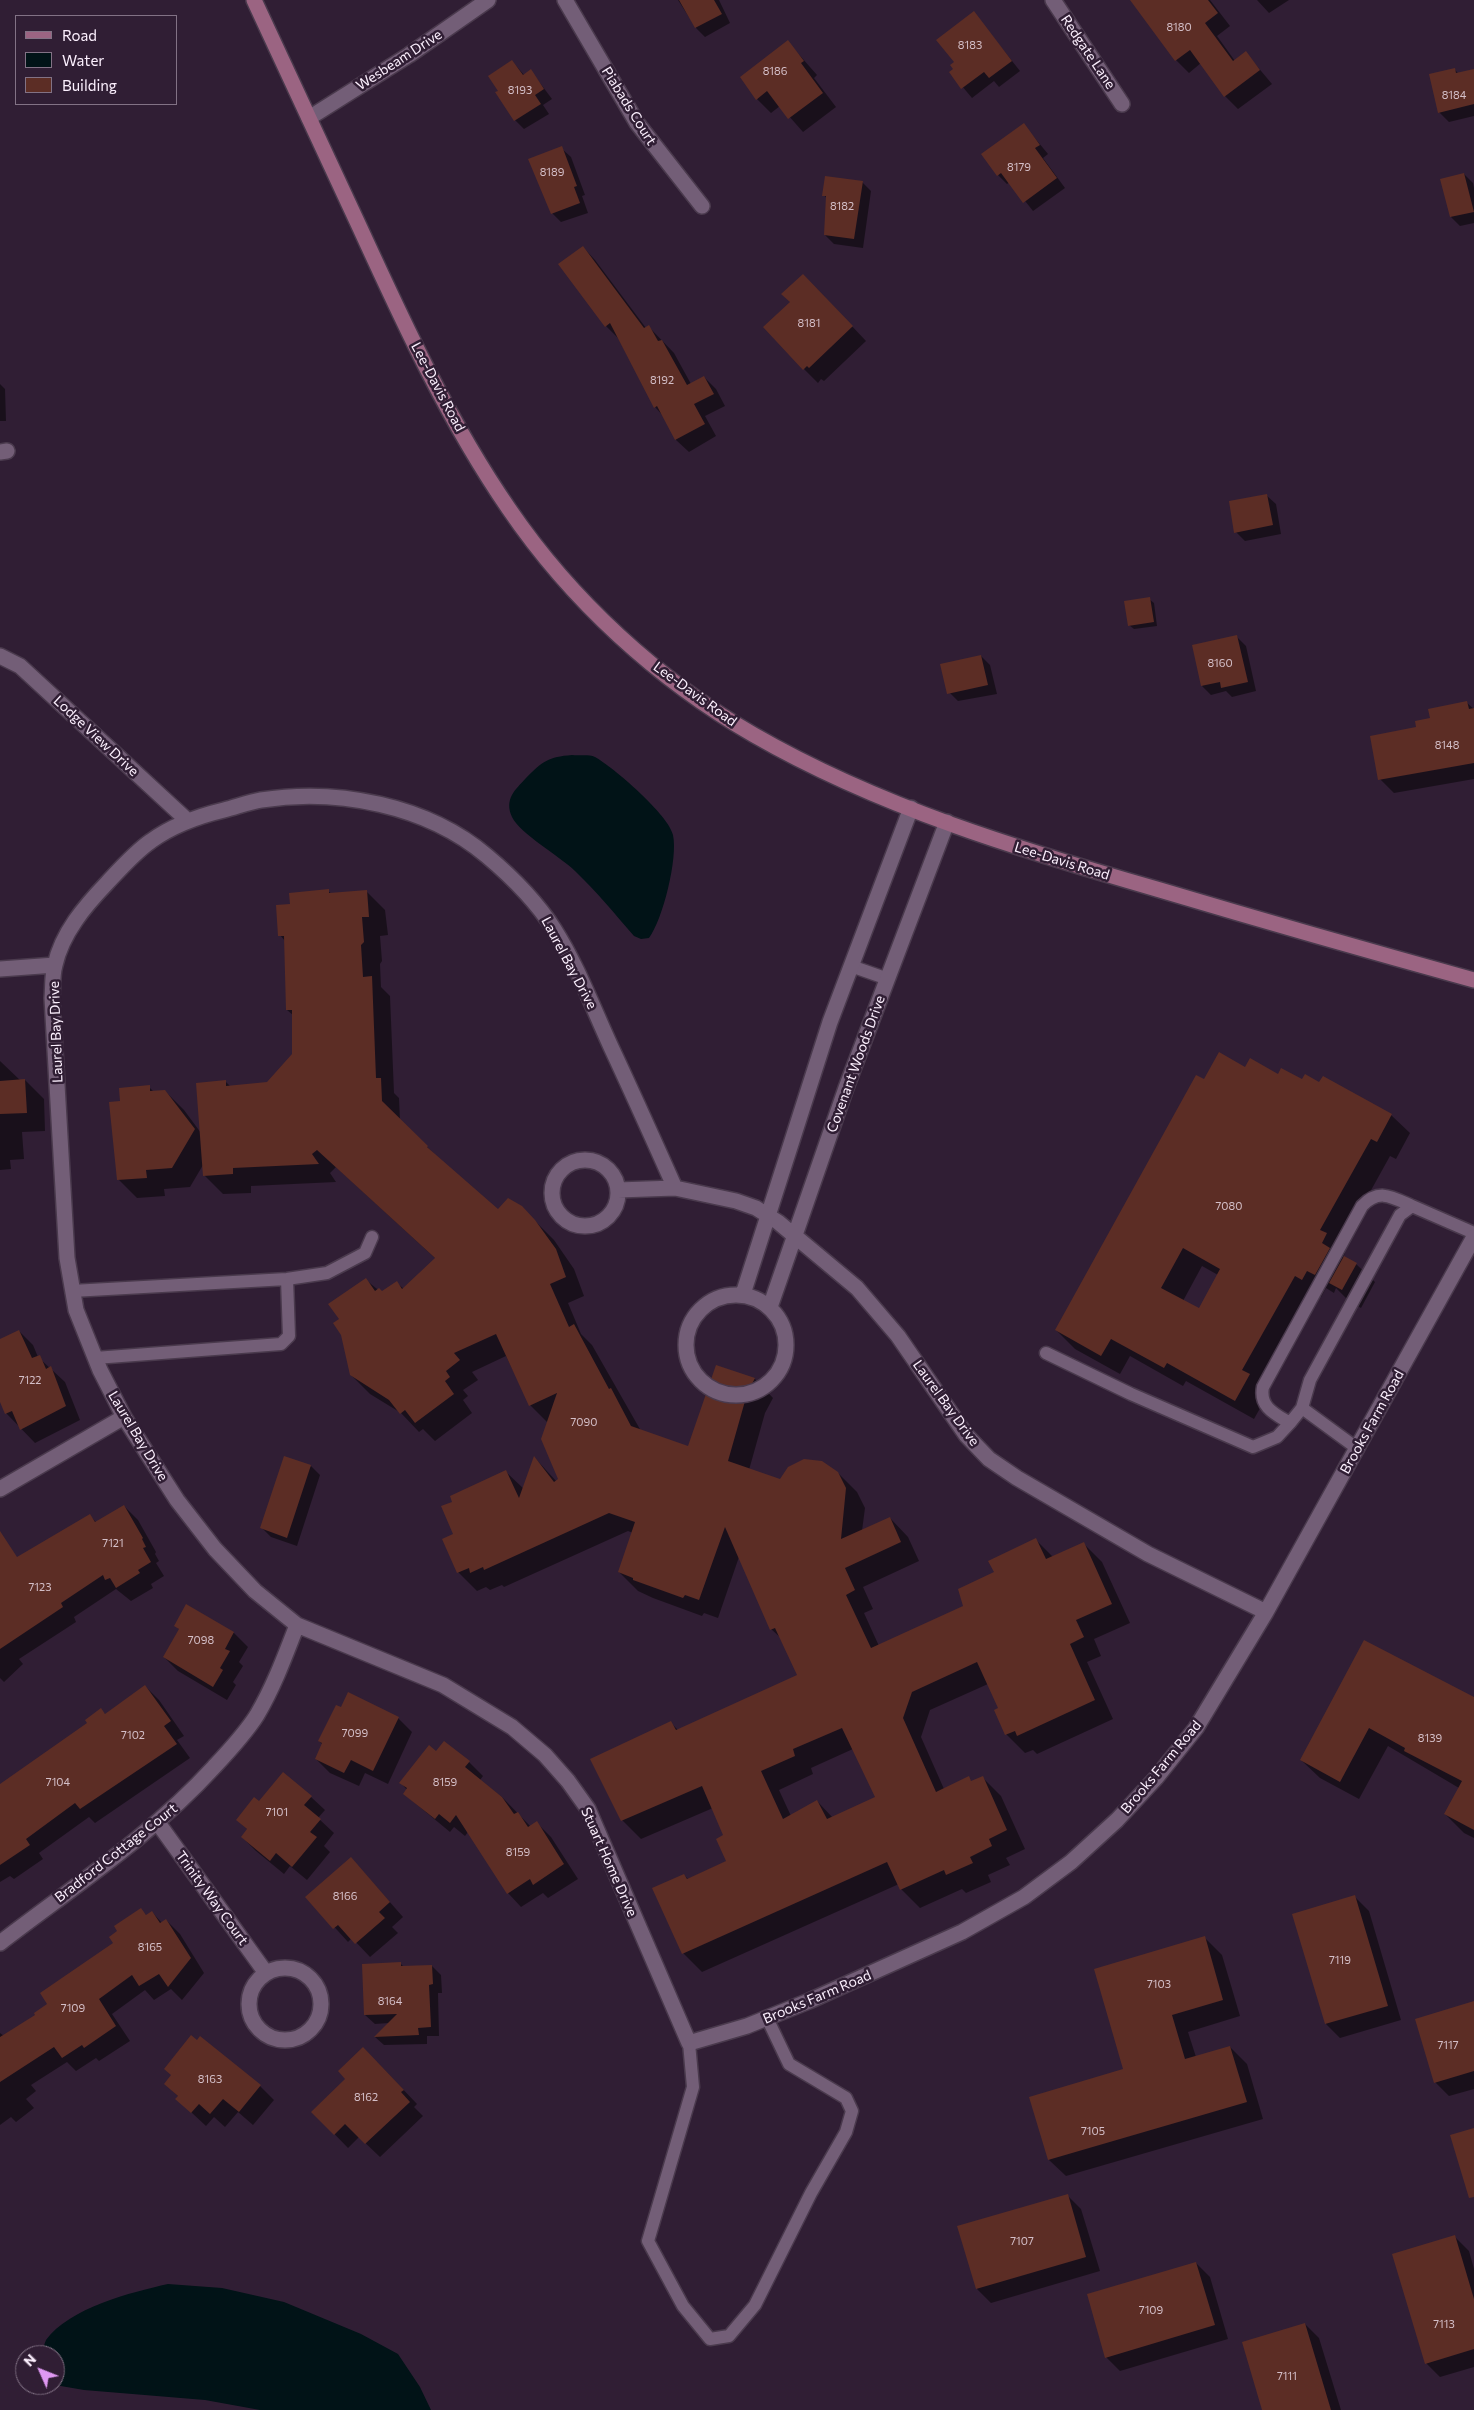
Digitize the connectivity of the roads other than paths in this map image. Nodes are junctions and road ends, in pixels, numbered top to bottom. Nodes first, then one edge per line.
1 (254, 0) edge
2 (488, 0) edge
3 (565, 0) edge
4 (1052, 0) edge
5 (1122, 104) dead end
6 (309, 118) junction
7 (702, 206) dead end
8 (0, 656) edge
9 (911, 808) junction
10 (188, 821) junction
11 (947, 822) junction
12 (55, 965) junction
13 (851, 966) junction
14 (0, 969) edge
15 (888, 979) junction
16 (1474, 980) edge
17 (675, 1188) junction
18 (618, 1190) junction
19 (1412, 1206) junction
20 (769, 1216) junction
21 (1474, 1233) edge
22 (794, 1235) junction
23 (372, 1237) dead end
24 (1474, 1237) edge
25 (287, 1279) junction
26 (72, 1291) junction
27 (743, 1294) junction
28 (770, 1307) junction
29 (1046, 1353) dead end
30 (96, 1358) junction
31 (1302, 1408) junction
32 (124, 1417) junction
33 (1290, 1423) junction
34 (1358, 1449) junction
35 (0, 1489) edge
36 (1266, 1612) junction
37 (297, 1625) junction
38 (158, 1823) junction
39 (0, 1942) edge
40 (266, 1973) junction
41 (767, 2018) junction
42 (689, 2044) junction

1 - 6 main road, Lee-Davis Road
2 - 6 street, Wesbeam Drive
3 - 7 street, Piabads Court
4 - 5 street, Redgate Lane
6 - 9 main road, Lee-Davis Road
8 - 10 street, Lodge View Drive
9 - 11 main road, Lee-Davis Road
9 - 13 street
10 - 12 street, Laurel Bay Drive
10 - 17 street, Laurel Bay Drive
11 - 15 street, Covenant Woods Drive
11 - 16 main road, Lee-Davis Road
12 - 14 street
12 - 26 street, Laurel Bay Drive
13 - 15 lane
13 - 20 street
15 - 22 street, Covenant Woods Drive
17 - 18 street, Laurel Bay Drive
17 - 20 street, Laurel Bay Drive
18 - 18 street
19 - 21 lane
19 - 31 lane
19 - 33 lane
20 - 22 street, Laurel Bay Drive
20 - 27 street
22 - 28 street, Covenant Woods Drive
22 - 36 street, Laurel Bay Drive
23 - 25 lane
24 - 34 street, Brooks Farm Road
25 - 26 lane
25 - 30 lane
26 - 30 street, Laurel Bay Drive
27 - 28 street
27 - 28 street
29 - 33 lane
30 - 32 street, Laurel Bay Drive
31 - 33 lane
31 - 34 lane
32 - 35 street
32 - 37 street, Laurel Bay Drive
34 - 36 street, Brooks Farm Road
36 - 41 street, Brooks Farm Road
37 - 38 street, Bradford Cottage Court
37 - 42 street, Stuart Home Drive
38 - 39 street, Bradford Cottage Court
38 - 40 street, Trinity Way Court
40 - 40 street
41 - 42 street, Brooks Farm Road
41 - 42 lane

